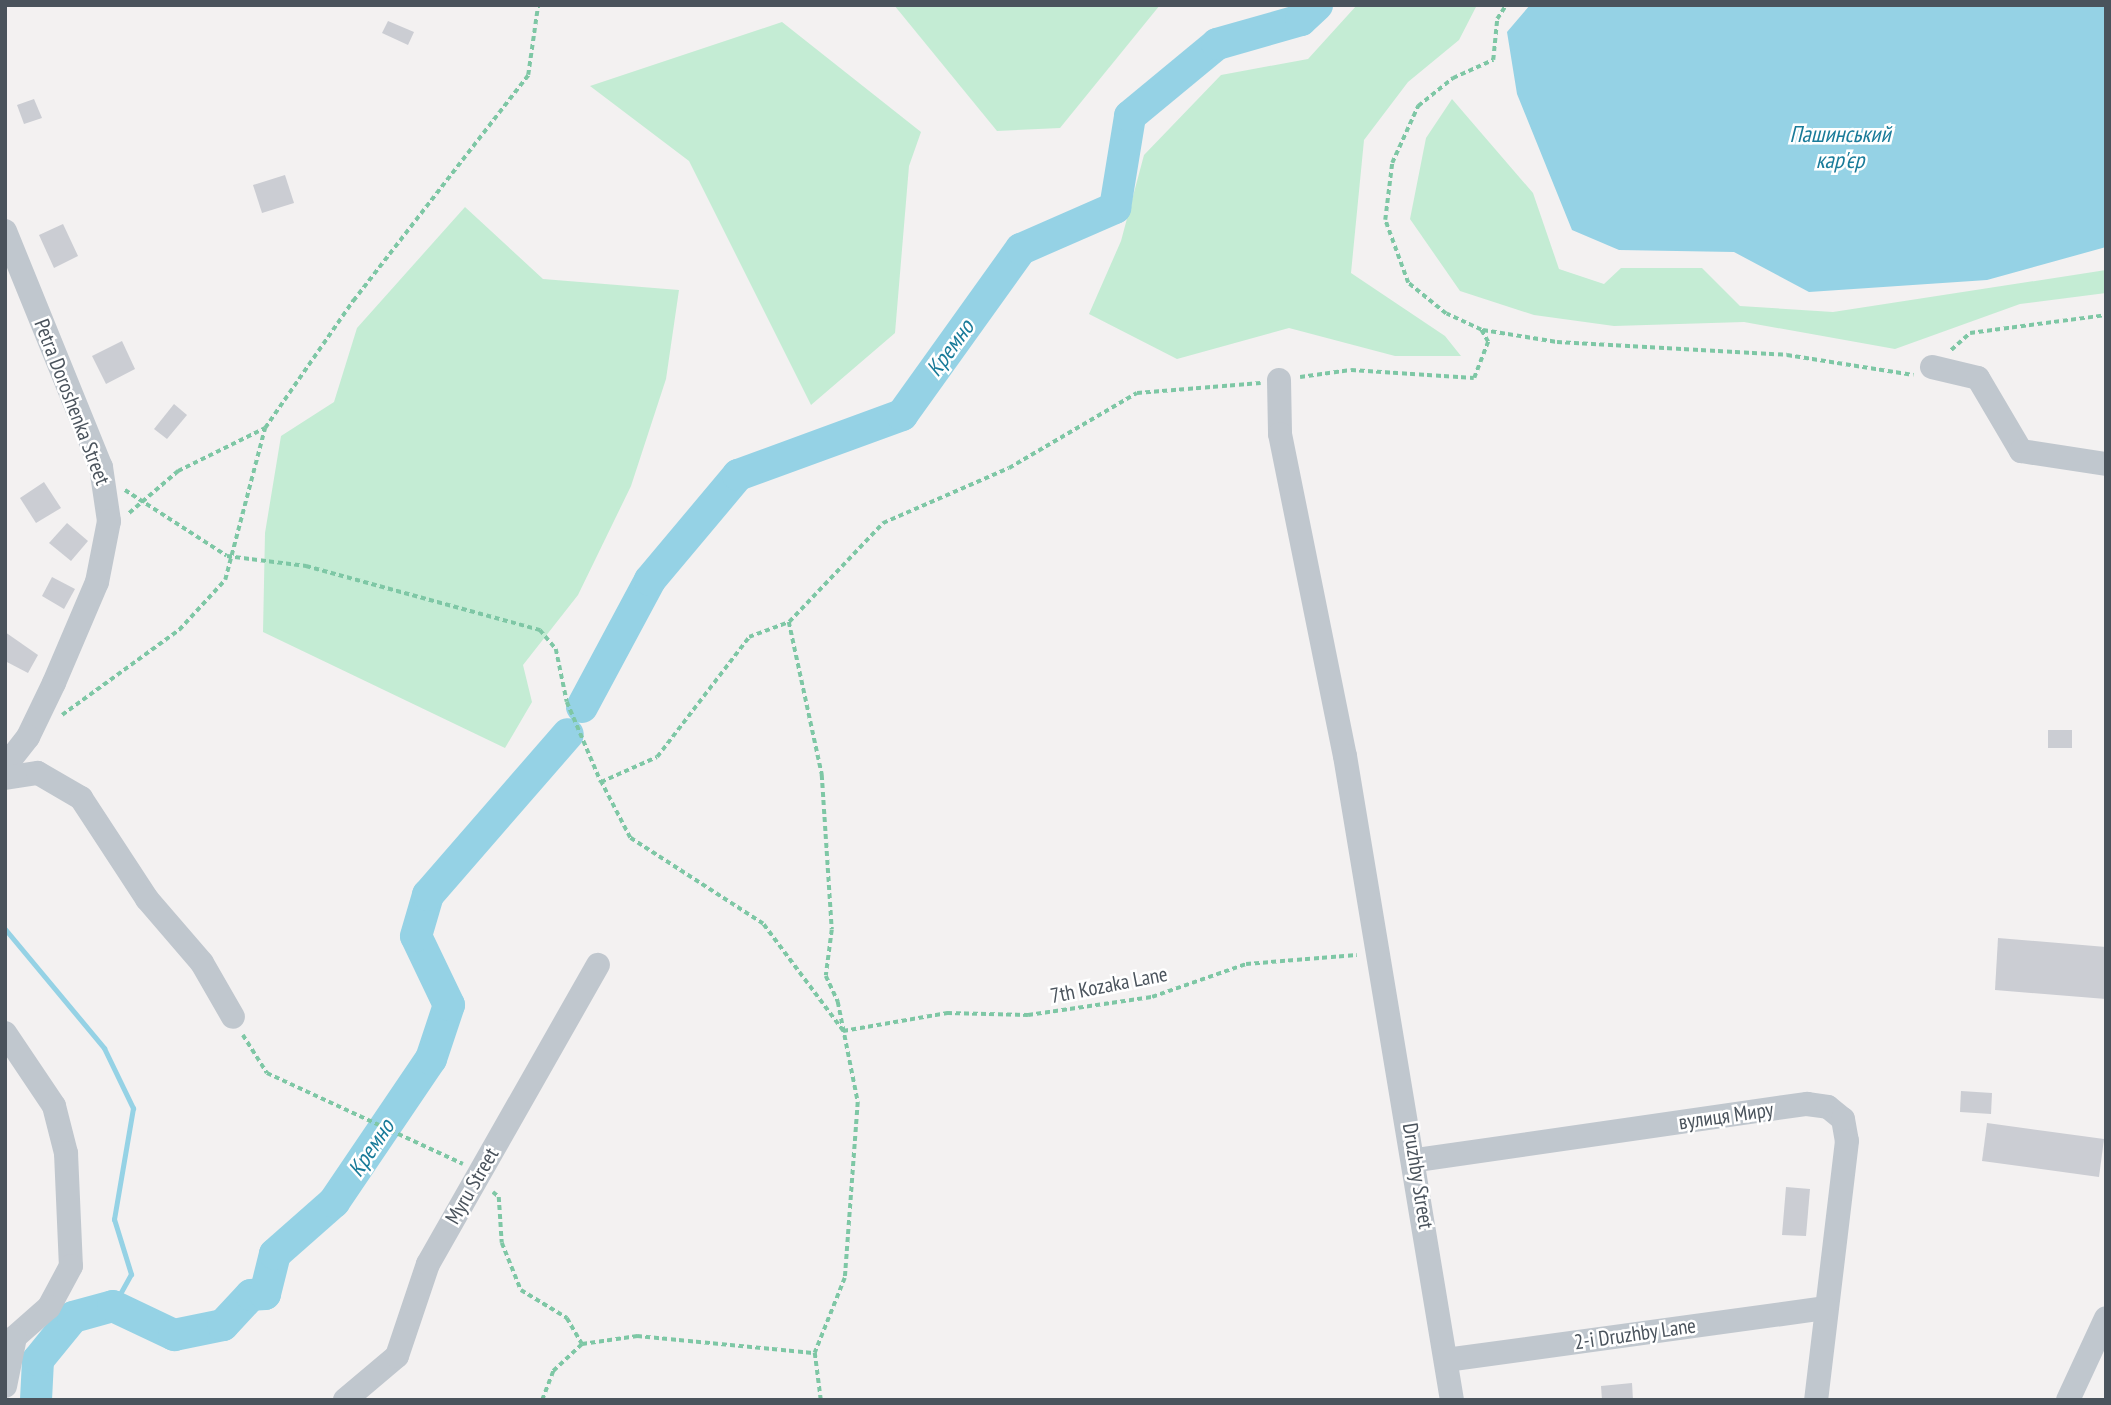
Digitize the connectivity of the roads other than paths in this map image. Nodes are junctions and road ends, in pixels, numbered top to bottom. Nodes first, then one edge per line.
1 (5, 231) edge
2 (1932, 367) road end
3 (1279, 380) road end
4 (2106, 464) edge
5 (5, 766) edge
6 (5, 778) edge
7 (598, 965) dead end
8 (233, 1017) road end
9 (5, 1033) edge
10 (1417, 1160) junction
11 (1824, 1307) junction
12 (2106, 1318) edge
13 (1446, 1360) junction
14 (5, 1386) edge
15 (345, 1400) edge
16 (1451, 1400) edge
17 (1815, 1400) edge
18 (2068, 1400) edge

1 - 5 street, Petra Doroshenka Street
2 - 4 street
3 - 10 street, Druzhby Street
6 - 8 street
7 - 15 street, Myru Street
9 - 14 street
10 - 11 street, вулиця Миру
10 - 13 street, Druzhby Street
11 - 13 street, 2-i Druzhby Lane
11 - 17 street, вулиця Миру
12 - 18 street
13 - 16 street, Druzhby Street

